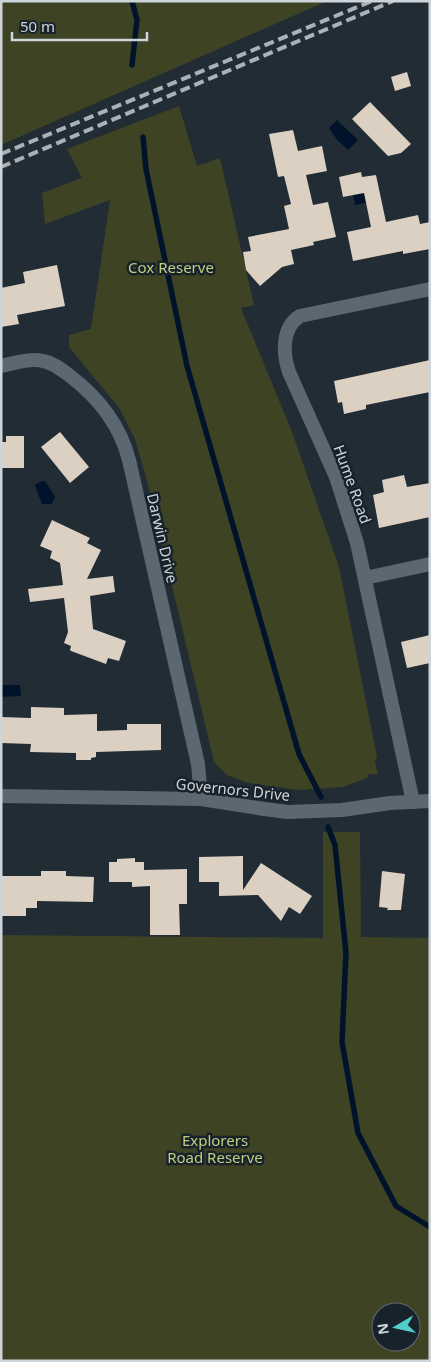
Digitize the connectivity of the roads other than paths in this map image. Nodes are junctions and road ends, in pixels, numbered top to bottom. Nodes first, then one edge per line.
1 (430, 289) edge
2 (1, 366) edge
3 (430, 564) edge
4 (365, 578) junction
5 (1, 796) edge
6 (202, 798) junction
7 (430, 801) edge
8 (413, 802) junction

1 - 4 street, Hume Road
2 - 6 street, Darwin Drive
3 - 4 street
4 - 8 street, Hume Road
5 - 6 street, Governors Drive
6 - 8 street, Governors Drive
7 - 8 street, Governors Drive

